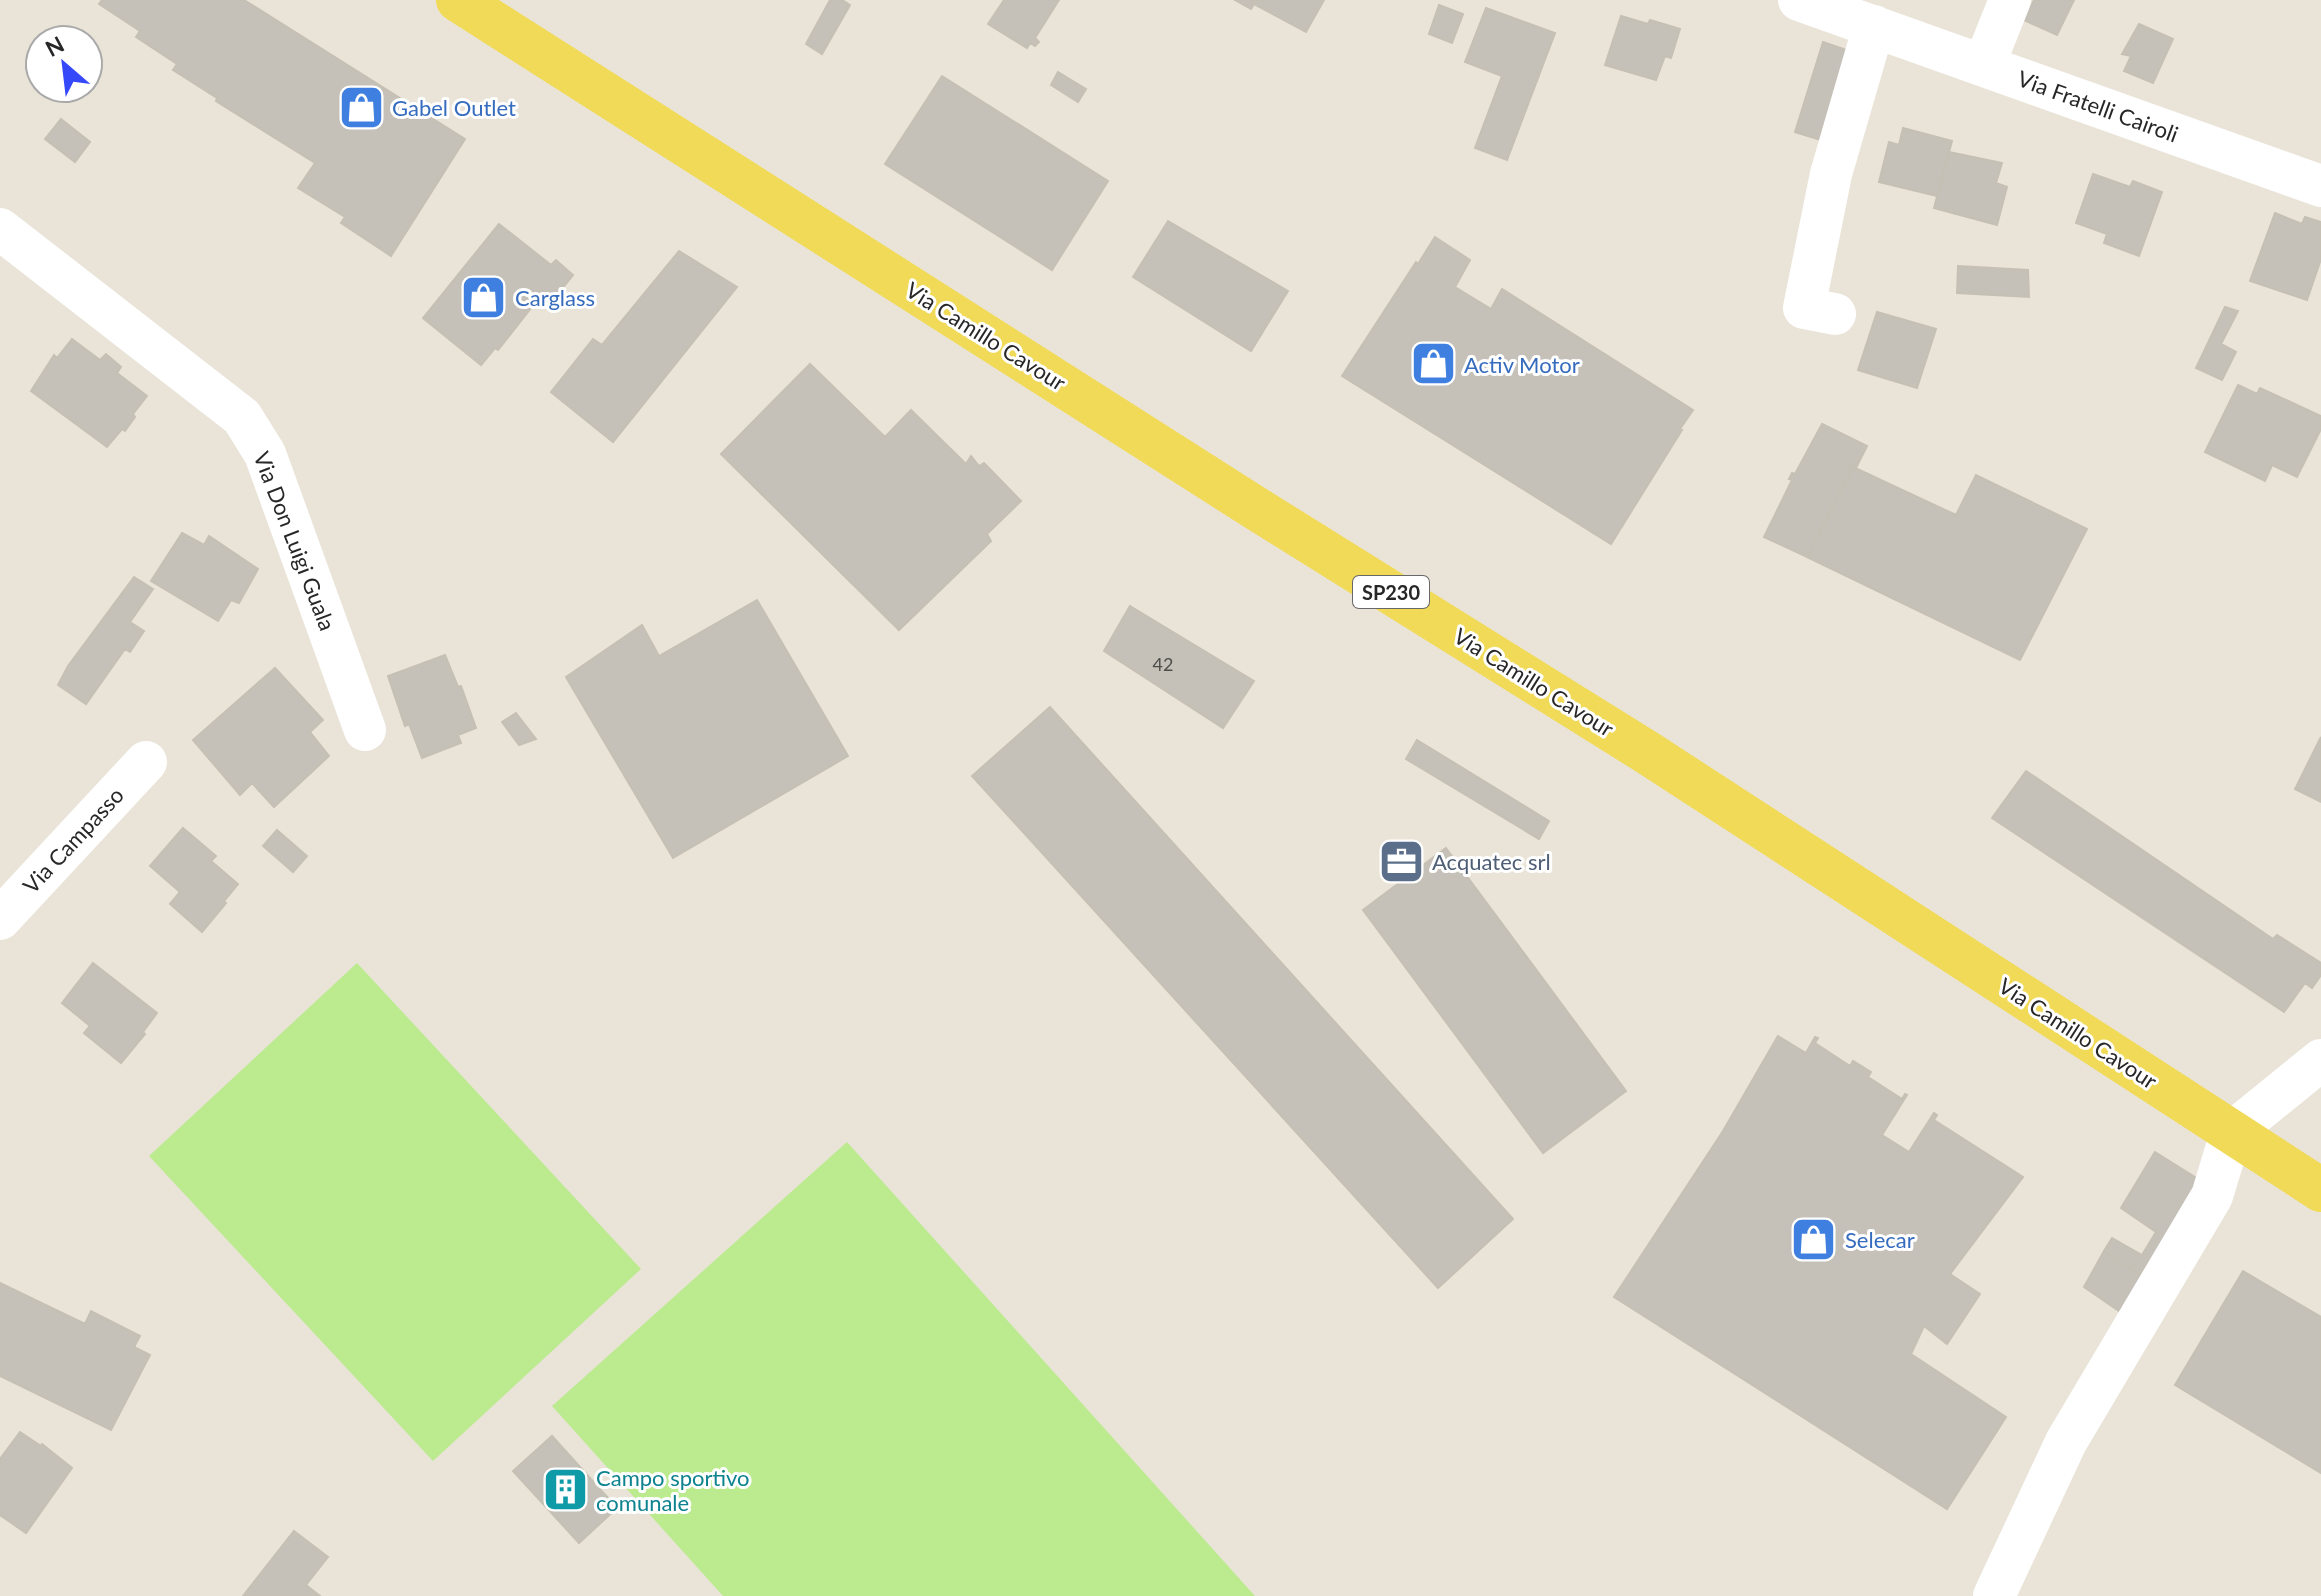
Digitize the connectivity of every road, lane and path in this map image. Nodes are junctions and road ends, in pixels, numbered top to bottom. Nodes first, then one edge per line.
1 (458, 0) edge
2 (1799, 0) edge
3 (2010, 0) edge
4 (1874, 26) junction
5 (1984, 65) junction
6 (2321, 186) edge
7 (0, 229) edge
8 (1835, 314) dead end
9 (365, 730) dead end
10 (146, 762) dead end
11 (0, 919) edge
12 (2321, 1060) edge
13 (2231, 1133) junction
14 (2321, 1190) edge
15 (1994, 1596) edge

1 - 13 main road, Via Camillo Cavour / SP230
2 - 4 street, Via Fratelli Cairoli
3 - 5 street
4 - 5 street, Via Fratelli Cairoli
4 - 8 street
5 - 6 street, Via Fratelli Cairoli
7 - 9 street, Via Don Luigi Guala
10 - 11 street, Via Campasso
12 - 13 street
13 - 14 main road, Via Camillo Cavour / SP230
13 - 15 street

